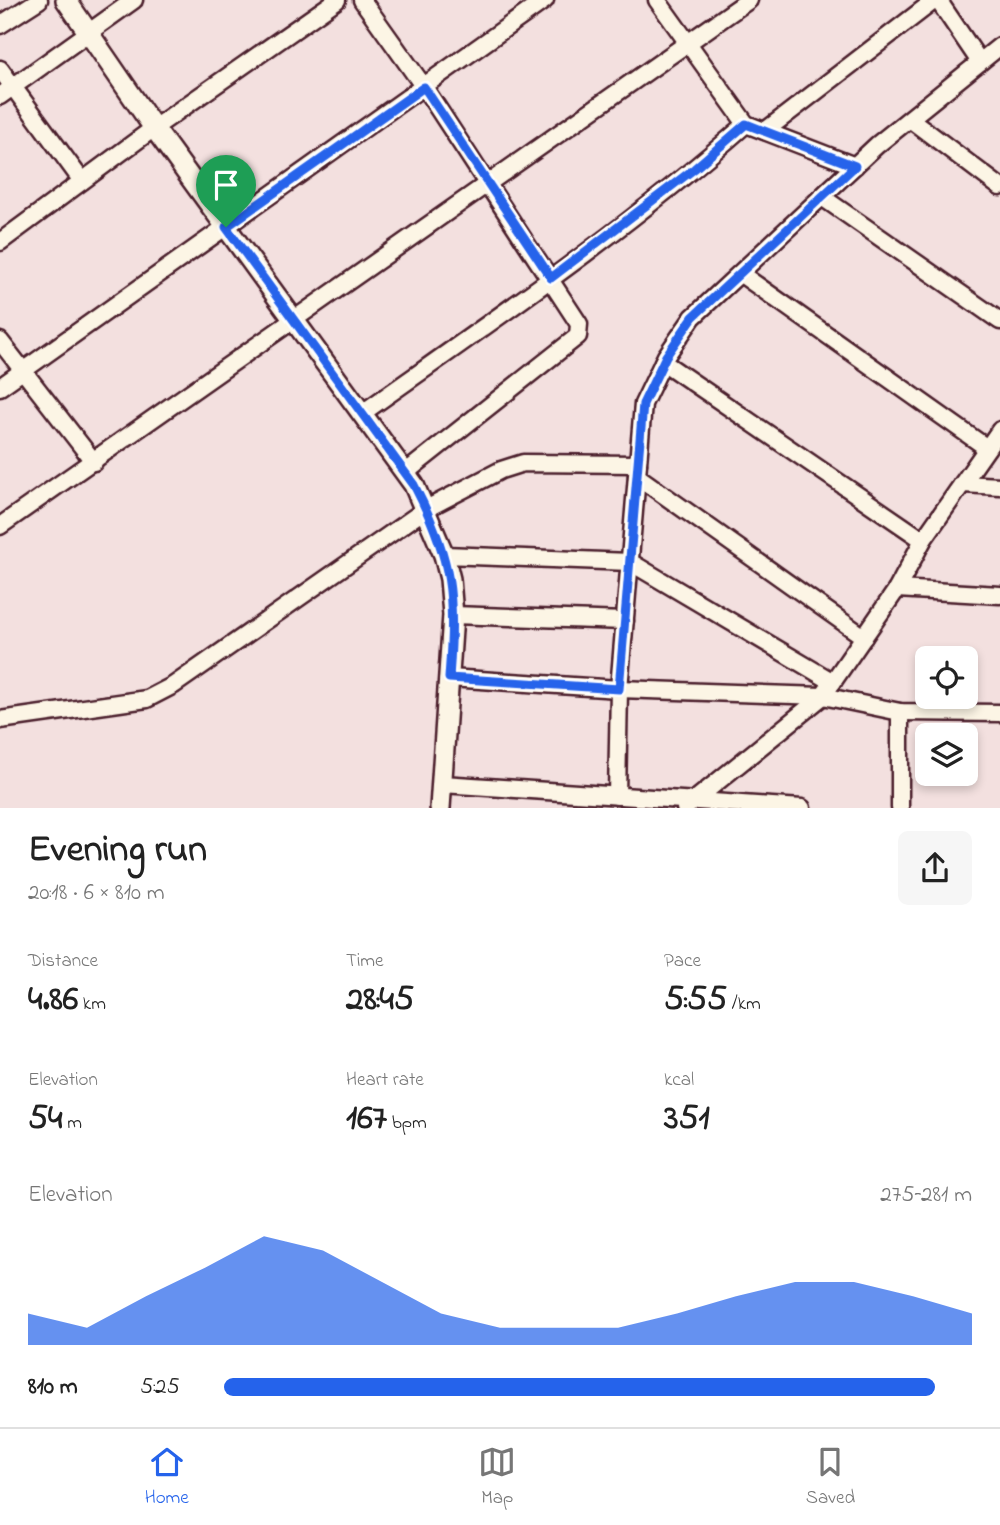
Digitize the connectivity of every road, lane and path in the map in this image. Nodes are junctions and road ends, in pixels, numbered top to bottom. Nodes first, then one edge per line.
1 (39, 0) edge
2 (66, 0) edge
3 (134, 0) edge
4 (337, 0) edge
5 (362, 0) edge
6 (545, 0) edge
7 (657, 0) edge
8 (749, 0) edge
9 (936, 0) edge
10 (0, 26) edge
11 (89, 33) junction
12 (687, 45) junction
13 (1000, 46) edge
14 (981, 62) junction
15 (0, 69) edge
16 (424, 87) junction
17 (7, 91) edge
18 (910, 119) junction
19 (746, 124) junction
20 (154, 128) junction
21 (765, 131) junction
22 (855, 166) junction
23 (82, 181) junction
24 (487, 184) junction
25 (1000, 187) edge
26 (822, 197) junction
27 (226, 227) junction
28 (0, 242) edge
29 (741, 274) junction
30 (551, 278) junction
31 (295, 319) junction
32 (1000, 321) edge
33 (0, 341) edge
34 (663, 362) junction
35 (21, 371) junction
36 (0, 387) edge
37 (361, 414) junction
38 (1000, 430) edge
39 (987, 448) junction
40 (94, 462) junction
41 (638, 470) junction
42 (405, 473) junction
43 (962, 484) junction
44 (1000, 486) edge
45 (426, 509) junction
46 (0, 526) edge
47 (923, 540) junction
48 (444, 555) junction
49 (630, 562) junction
50 (897, 589) junction
51 (1000, 595) edge
52 (453, 615) junction
53 (625, 621) junction
54 (864, 637) junction
55 (449, 678) junction
56 (833, 682) junction
57 (619, 689) junction
58 (823, 696) junction
59 (900, 712) junction
60 (1000, 713) edge
61 (0, 720) edge
62 (442, 784) junction
63 (617, 796) junction
64 (689, 804) edge
65 (440, 807) edge
66 (802, 807) edge
67 (900, 807) edge

1 - 10 street
2 - 11 street
3 - 11 street
4 - 20 street
5 - 16 street
6 - 16 street
7 - 12 street
8 - 12 street
9 - 14 street
9 - 21 street
11 - 17 street
11 - 20 street
12 - 19 street
12 - 24 street
13 - 14 street
14 - 18 street
15 - 17 street
16 - 24 street
16 - 27 street
17 - 23 street
18 - 22 street
18 - 25 street
19 - 21 street
19 - 30 street
20 - 23 street
20 - 27 street
21 - 22 street
22 - 26 street
23 - 28 street
24 - 30 street
24 - 31 street
26 - 29 street
26 - 32 street
27 - 31 street
27 - 35 street
29 - 34 street
29 - 39 street
30 - 37 street
30 - 42 street
31 - 37 street
31 - 40 street
33 - 35 street
34 - 41 street
34 - 47 street
35 - 36 street
35 - 40 street
37 - 42 street
38 - 39 street
39 - 43 street
40 - 46 street
41 - 45 street
41 - 49 street
41 - 54 street
42 - 45 street
43 - 44 street
43 - 47 street
45 - 48 street
45 - 61 street
47 - 50 street
48 - 49 street
48 - 52 street
49 - 53 street
49 - 56 street
50 - 51 street
50 - 54 street
52 - 53 street
52 - 55 street
53 - 57 street
54 - 56 street
55 - 57 street
55 - 62 street
56 - 58 street
57 - 58 street
57 - 63 street
58 - 59 street
58 - 64 street
59 - 60 street
59 - 67 street
62 - 63 street
62 - 65 street
63 - 64 street
64 - 66 street

